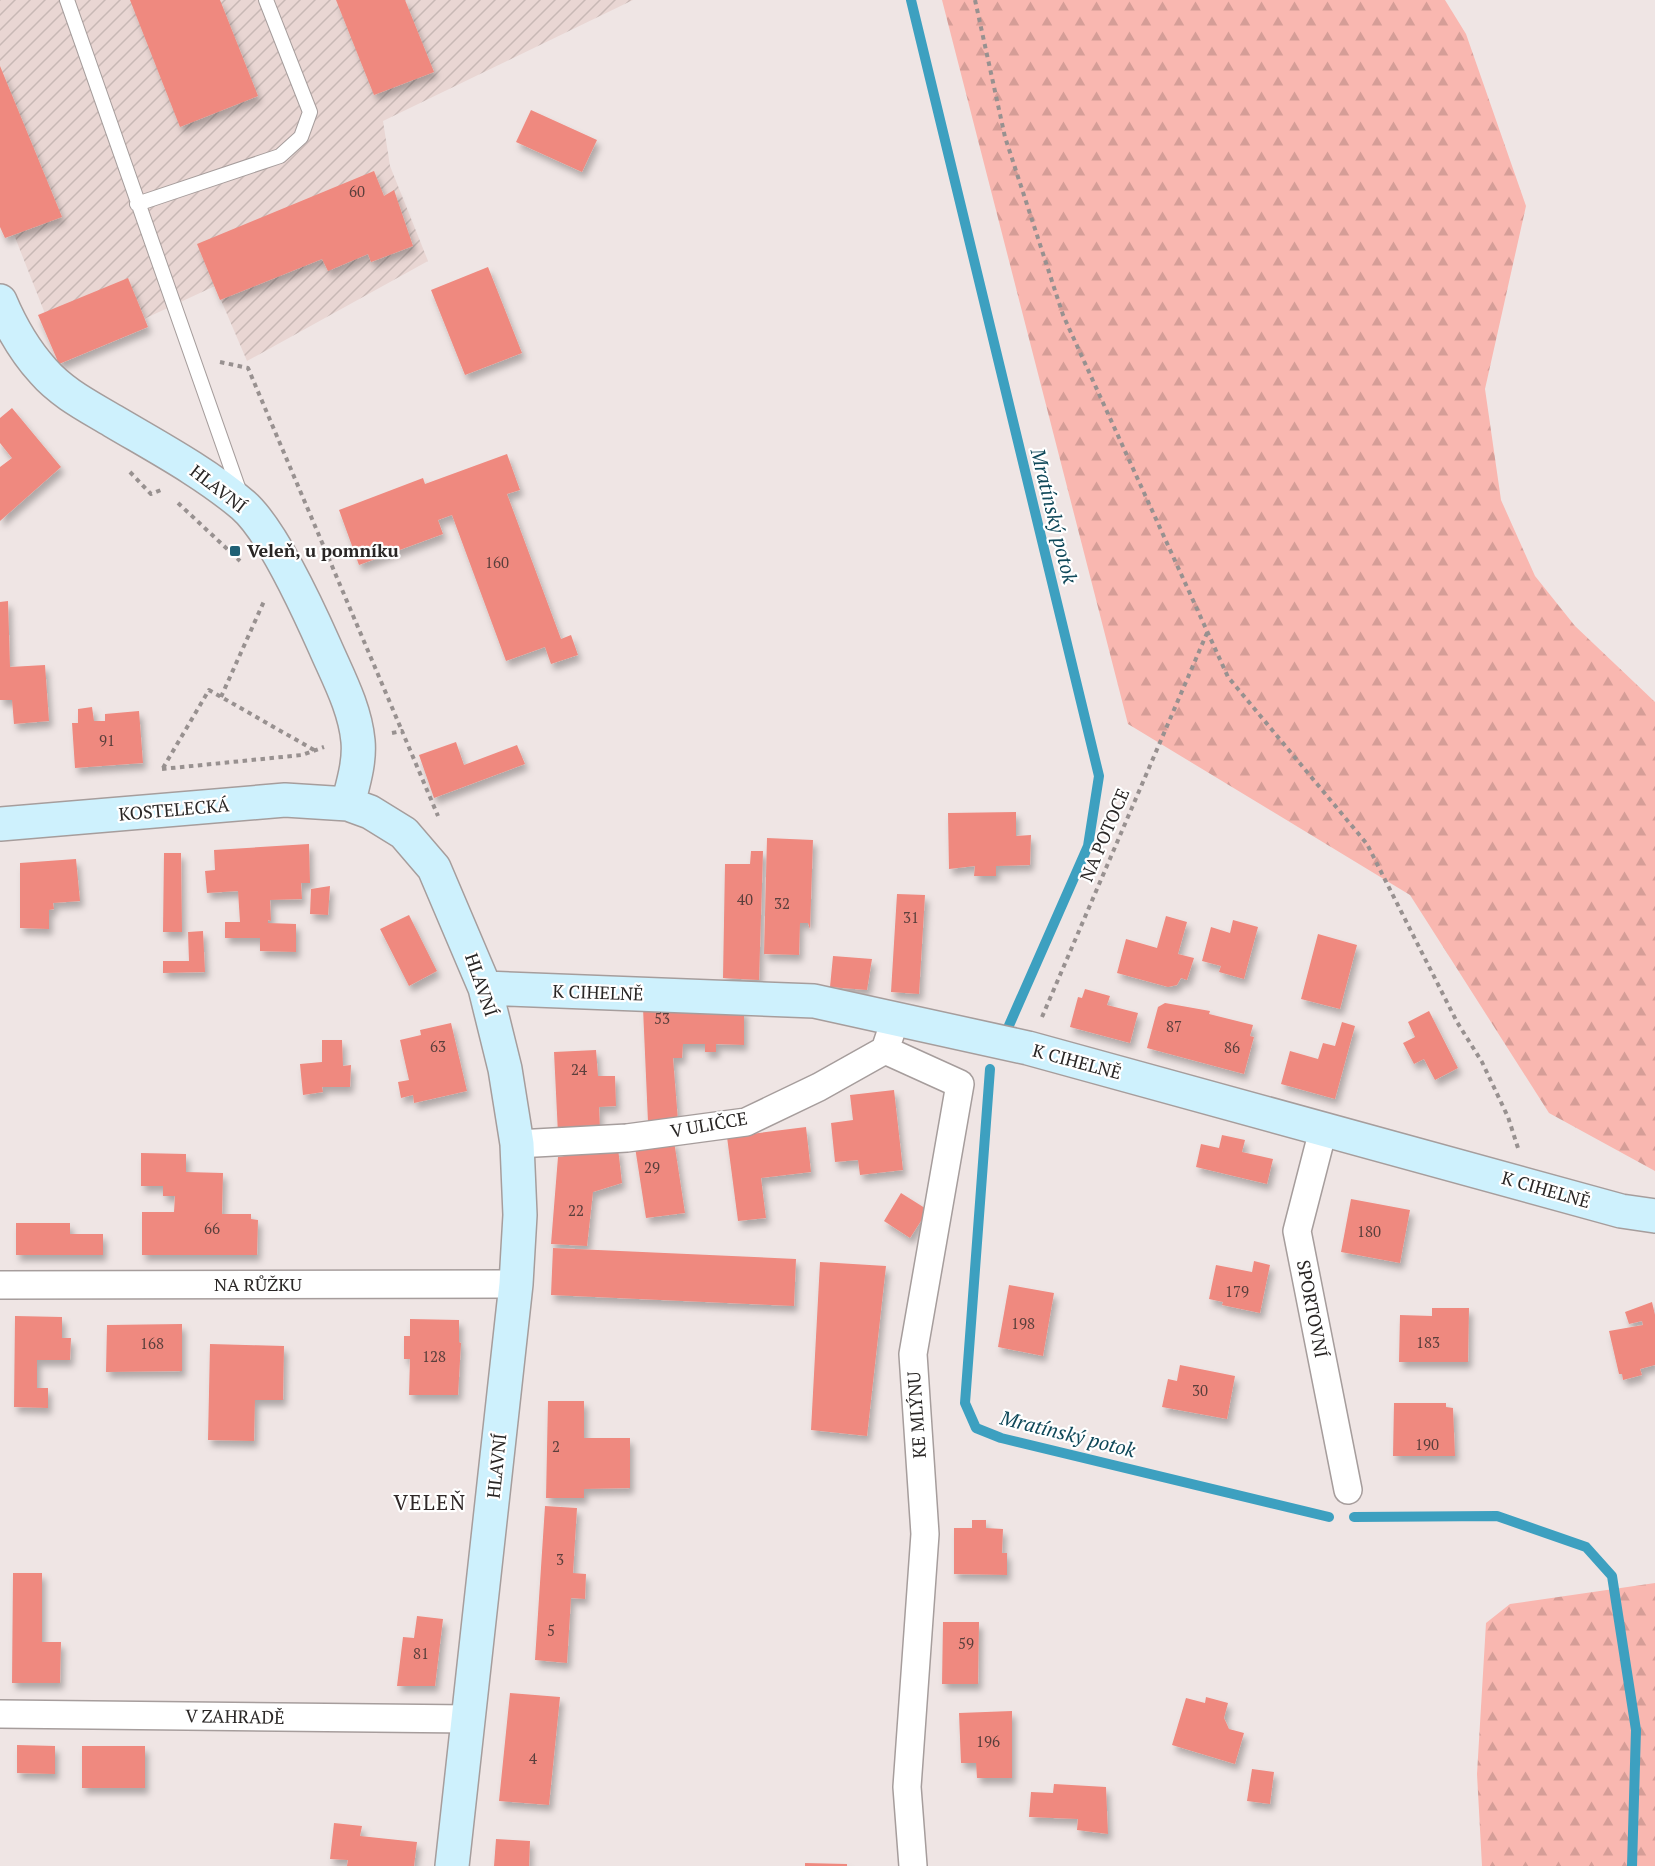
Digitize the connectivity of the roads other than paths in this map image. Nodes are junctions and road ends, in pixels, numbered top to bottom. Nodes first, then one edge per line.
1 (67, 0) edge
2 (266, 0) edge
3 (137, 204) junction
4 (0, 302) edge
5 (244, 506) junction
6 (348, 804) junction
7 (0, 824) edge
8 (485, 988) junction
9 (897, 1017) junction
10 (885, 1050) junction
11 (1323, 1130) junction
12 (517, 1144) junction
13 (1655, 1216) edge
14 (516, 1284) junction
15 (0, 1286) edge
16 (1348, 1490) dead end
17 (0, 1714) edge
18 (470, 1719) junction
19 (452, 1866) edge
20 (914, 1866) edge

1 - 3 lane
2 - 3 lane
3 - 5 lane
4 - 5 street, HLAVNÍ
5 - 6 street, HLAVNÍ
6 - 7 street, KOSTELECKÁ
6 - 8 street, HLAVNÍ
8 - 9 street, K CIHELNĚ
8 - 12 street, HLAVNÍ
9 - 10 street
9 - 11 street, K CIHELNĚ
10 - 12 street, V ULIČCE
10 - 20 street, KE MLÝNU
11 - 13 street, K CIHELNĚ
11 - 16 street, SPORTOVNÍ
12 - 14 street, HLAVNÍ
14 - 15 street, NA RŮŽKU
14 - 18 street, HLAVNÍ
17 - 18 street, V ZAHRADĚ
18 - 19 street, HLAVNÍ

